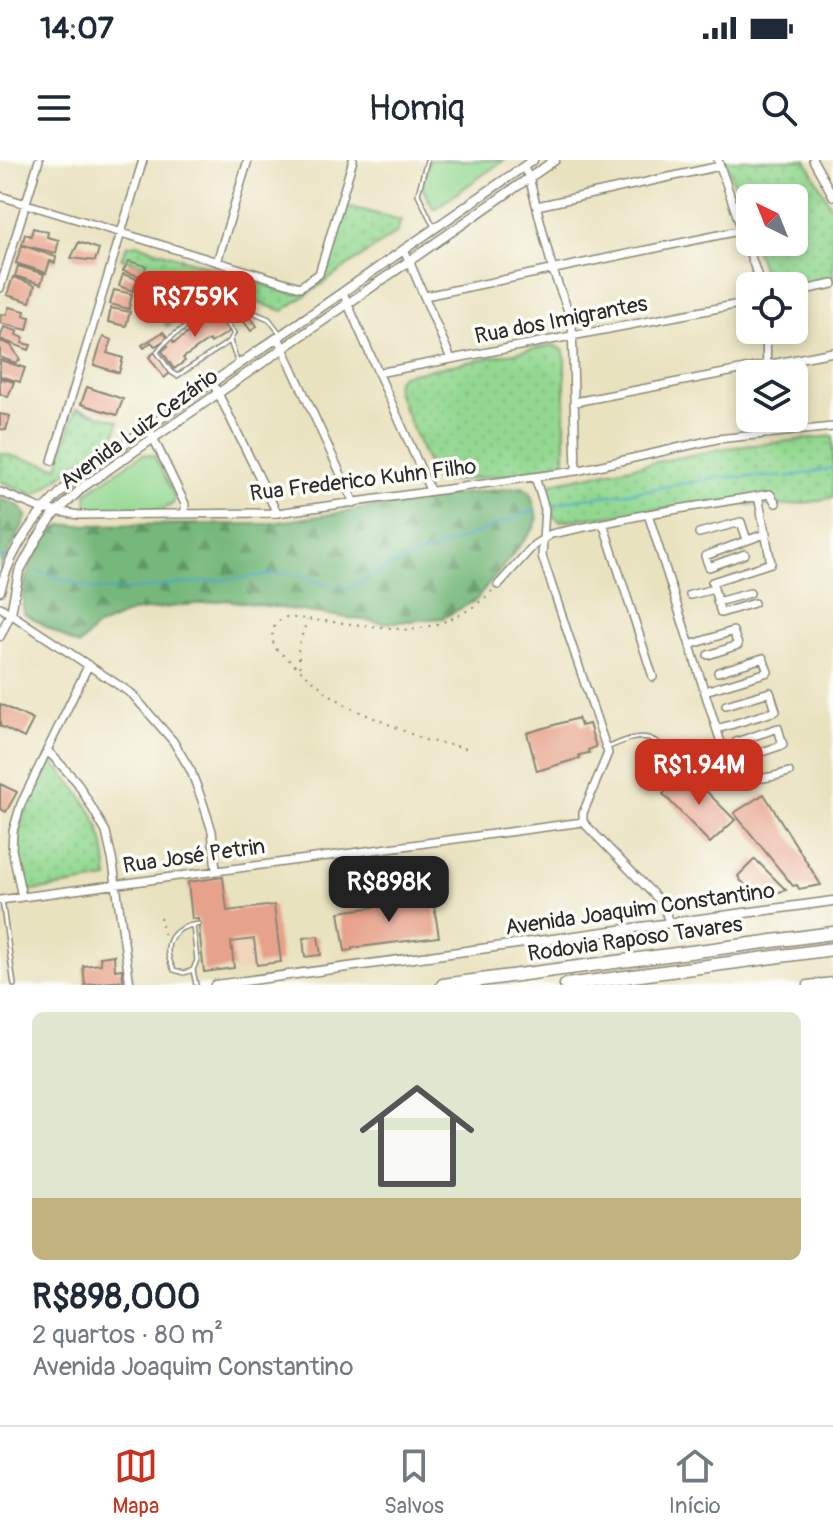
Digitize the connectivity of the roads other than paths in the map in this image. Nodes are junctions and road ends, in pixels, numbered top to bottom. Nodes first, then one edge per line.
1 (39, 160) edge
2 (143, 160) edge
3 (248, 160) edge
4 (353, 160) edge
5 (427, 160) edge
6 (533, 160) edge
7 (555, 160) edge
8 (813, 160) edge
9 (719, 163) edge
10 (520, 164) edge
11 (529, 177) junction
12 (832, 192) edge
13 (0, 196) edge
14 (26, 204) junction
15 (537, 206) junction
16 (736, 210) edge
17 (435, 228) junction
18 (736, 232) edge
19 (121, 233) junction
20 (404, 249) junction
21 (410, 258) junction
22 (217, 262) junction
23 (553, 271) junction
24 (833, 284) edge
25 (0, 288) edge
26 (808, 289) edge
27 (343, 293) junction
28 (425, 296) junction
29 (347, 303) junction
30 (736, 305) edge
31 (248, 310) dead end
32 (280, 336) junction
33 (573, 336) junction
34 (230, 341) junction
35 (283, 349) junction
36 (833, 352) edge
37 (451, 359) junction
38 (789, 360) edge
39 (243, 362) junction
40 (253, 370) junction
41 (736, 370) edge
42 (378, 373) junction
43 (213, 383) junction
44 (218, 394) junction
45 (575, 402) junction
46 (148, 427) junction
47 (833, 427) edge
48 (768, 434) joint
49 (154, 438) junction
50 (52, 461) dead end
51 (576, 471) junction
52 (535, 477) junction
53 (430, 490) junction
54 (0, 492) edge
55 (758, 496) junction
56 (354, 503) junction
57 (776, 503) dead end
58 (42, 509) junction
59 (57, 512) junction
60 (277, 513) junction
61 (185, 514) junction
62 (648, 514) junction
63 (603, 523) junction
64 (699, 533) dead end
65 (767, 533) junction
66 (542, 539) junction
67 (747, 540) junction
68 (745, 554) dead end
69 (498, 585) road end
70 (714, 589) junction
71 (0, 591) edge
72 (750, 593) dead end
73 (690, 595) dead end
74 (717, 602) junction
75 (754, 603) dead end
76 (0, 607) edge
77 (11, 613) junction
78 (0, 636) edge
79 (690, 645) junction
80 (708, 655) dead end
81 (88, 666) junction
82 (718, 672) dead end
83 (653, 677) dead end
84 (705, 691) junction
85 (726, 705) dead end
86 (717, 729) junction
87 (736, 742) dead end
88 (607, 748) junction
89 (47, 750) junction
90 (679, 762) dead end
91 (728, 763) junction
92 (789, 772) dead end
93 (583, 822) junction
94 (216, 870) junction
95 (116, 885) junction
96 (22, 897) junction
97 (1, 900) edge
98 (833, 901) edge
99 (669, 923) junction
100 (199, 924) dead end
101 (193, 925) junction
102 (833, 933) edge
103 (833, 949) edge
104 (193, 970) junction
105 (833, 982) edge
106 (14, 985) edge
107 (130, 985) edge
108 (196, 985) edge
109 (215, 985) edge
110 (443, 985) edge
111 (566, 985) edge
112 (808, 985) edge

1 - 14 street
2 - 19 street
3 - 22 street
4 - 22 street
5 - 17 lane
6 - 10 street, Avenida Luiz Cezário
7 - 11 street, Avenida Luiz Cezário
8 - 12 street
9 - 15 street
9 - 16 street
10 - 11 street
10 - 17 street, Avenida Luiz Cezário
11 - 15 street
11 - 21 street, Avenida Luiz Cezário
13 - 14 street
14 - 19 street
14 - 25 street
15 - 23 street
17 - 20 street, Avenida Luiz Cezário
18 - 23 street
19 - 22 street
19 - 50 street
20 - 21 street
20 - 27 street, Avenida Luiz Cezário
21 - 28 street
21 - 29 street, Avenida Luiz Cezário
23 - 28 street
23 - 33 street
24 - 26 street
27 - 29 street
27 - 32 street, Avenida Luiz Cezário
28 - 37 street
29 - 35 street, Avenida Luiz Cezário
29 - 42 street
30 - 33 street, Rua dos Imigrantes
31 - 32 lane
32 - 35 street
32 - 39 street, Avenida Luiz Cezário
33 - 37 street, Rua dos Imigrantes
33 - 45 street
34 - 34 lane
34 - 39 lane
35 - 40 street, Avenida Luiz Cezário
35 - 56 street
36 - 38 street
37 - 42 street, Rua dos Imigrantes
39 - 40 street
39 - 43 street, Avenida Luiz Cezário
40 - 44 street, Avenida Luiz Cezário
41 - 45 street
42 - 53 street
43 - 44 street
43 - 46 street, Avenida Luiz Cezário
44 - 49 street, Avenida Luiz Cezário
44 - 60 street
45 - 51 street
46 - 49 street
46 - 58 street, Avenida Luiz Cezário
47 - 48 street, Rua Frederico Kuhn Filho
48 - 51 street, Rua Frederico Kuhn Filho
49 - 59 street, Avenida Luiz Cezário
49 - 61 street
51 - 52 street, Rua Frederico Kuhn Filho
52 - 53 street, Rua Frederico Kuhn Filho
52 - 66 street
53 - 56 street, Rua Frederico Kuhn Filho
54 - 58 street, Rua Frederico Kuhn Filho
55 - 57 street
55 - 62 street
55 - 65 street
56 - 60 street, Rua Frederico Kuhn Filho
58 - 59 street, Rua Frederico Kuhn Filho
58 - 71 street, Avenida Luiz Cezário
59 - 61 street, Rua Frederico Kuhn Filho
59 - 77 street, Avenida Luiz Cezário
60 - 61 street, Rua Frederico Kuhn Filho
62 - 63 street
62 - 79 street
63 - 66 street
63 - 83 street
64 - 67 street
65 - 67 street
65 - 70 street
66 - 69 street
66 - 88 street
67 - 68 street
70 - 73 street
70 - 74 street
72 - 74 street
74 - 75 street
76 - 77 street
77 - 78 street, Avenida Luiz Cezário
77 - 81 street
79 - 80 street
79 - 84 street
81 - 89 street
81 - 94 street
82 - 84 street
84 - 86 street
85 - 86 street
86 - 91 street
87 - 91 street
88 - 90 lane
88 - 93 street
89 - 95 street
89 - 96 street
91 - 92 street
93 - 94 street, Rua José Petrin
93 - 99 street
94 - 95 street, Rua José Petrin
95 - 96 street, Rua José Petrin
95 - 107 street
96 - 97 street, Rua José Petrin
97 - 106 lane
98 - 99 street, Avenida Joaquim Constantino
99 - 109 street, Avenida Joaquim Constantino
100 - 101 lane
101 - 104 lane
101 - 104 lane
102 - 110 highway, Rodovia Raposo Tavares
103 - 111 highway, Rodovia Raposo Tavares
104 - 108 lane
105 - 112 street

